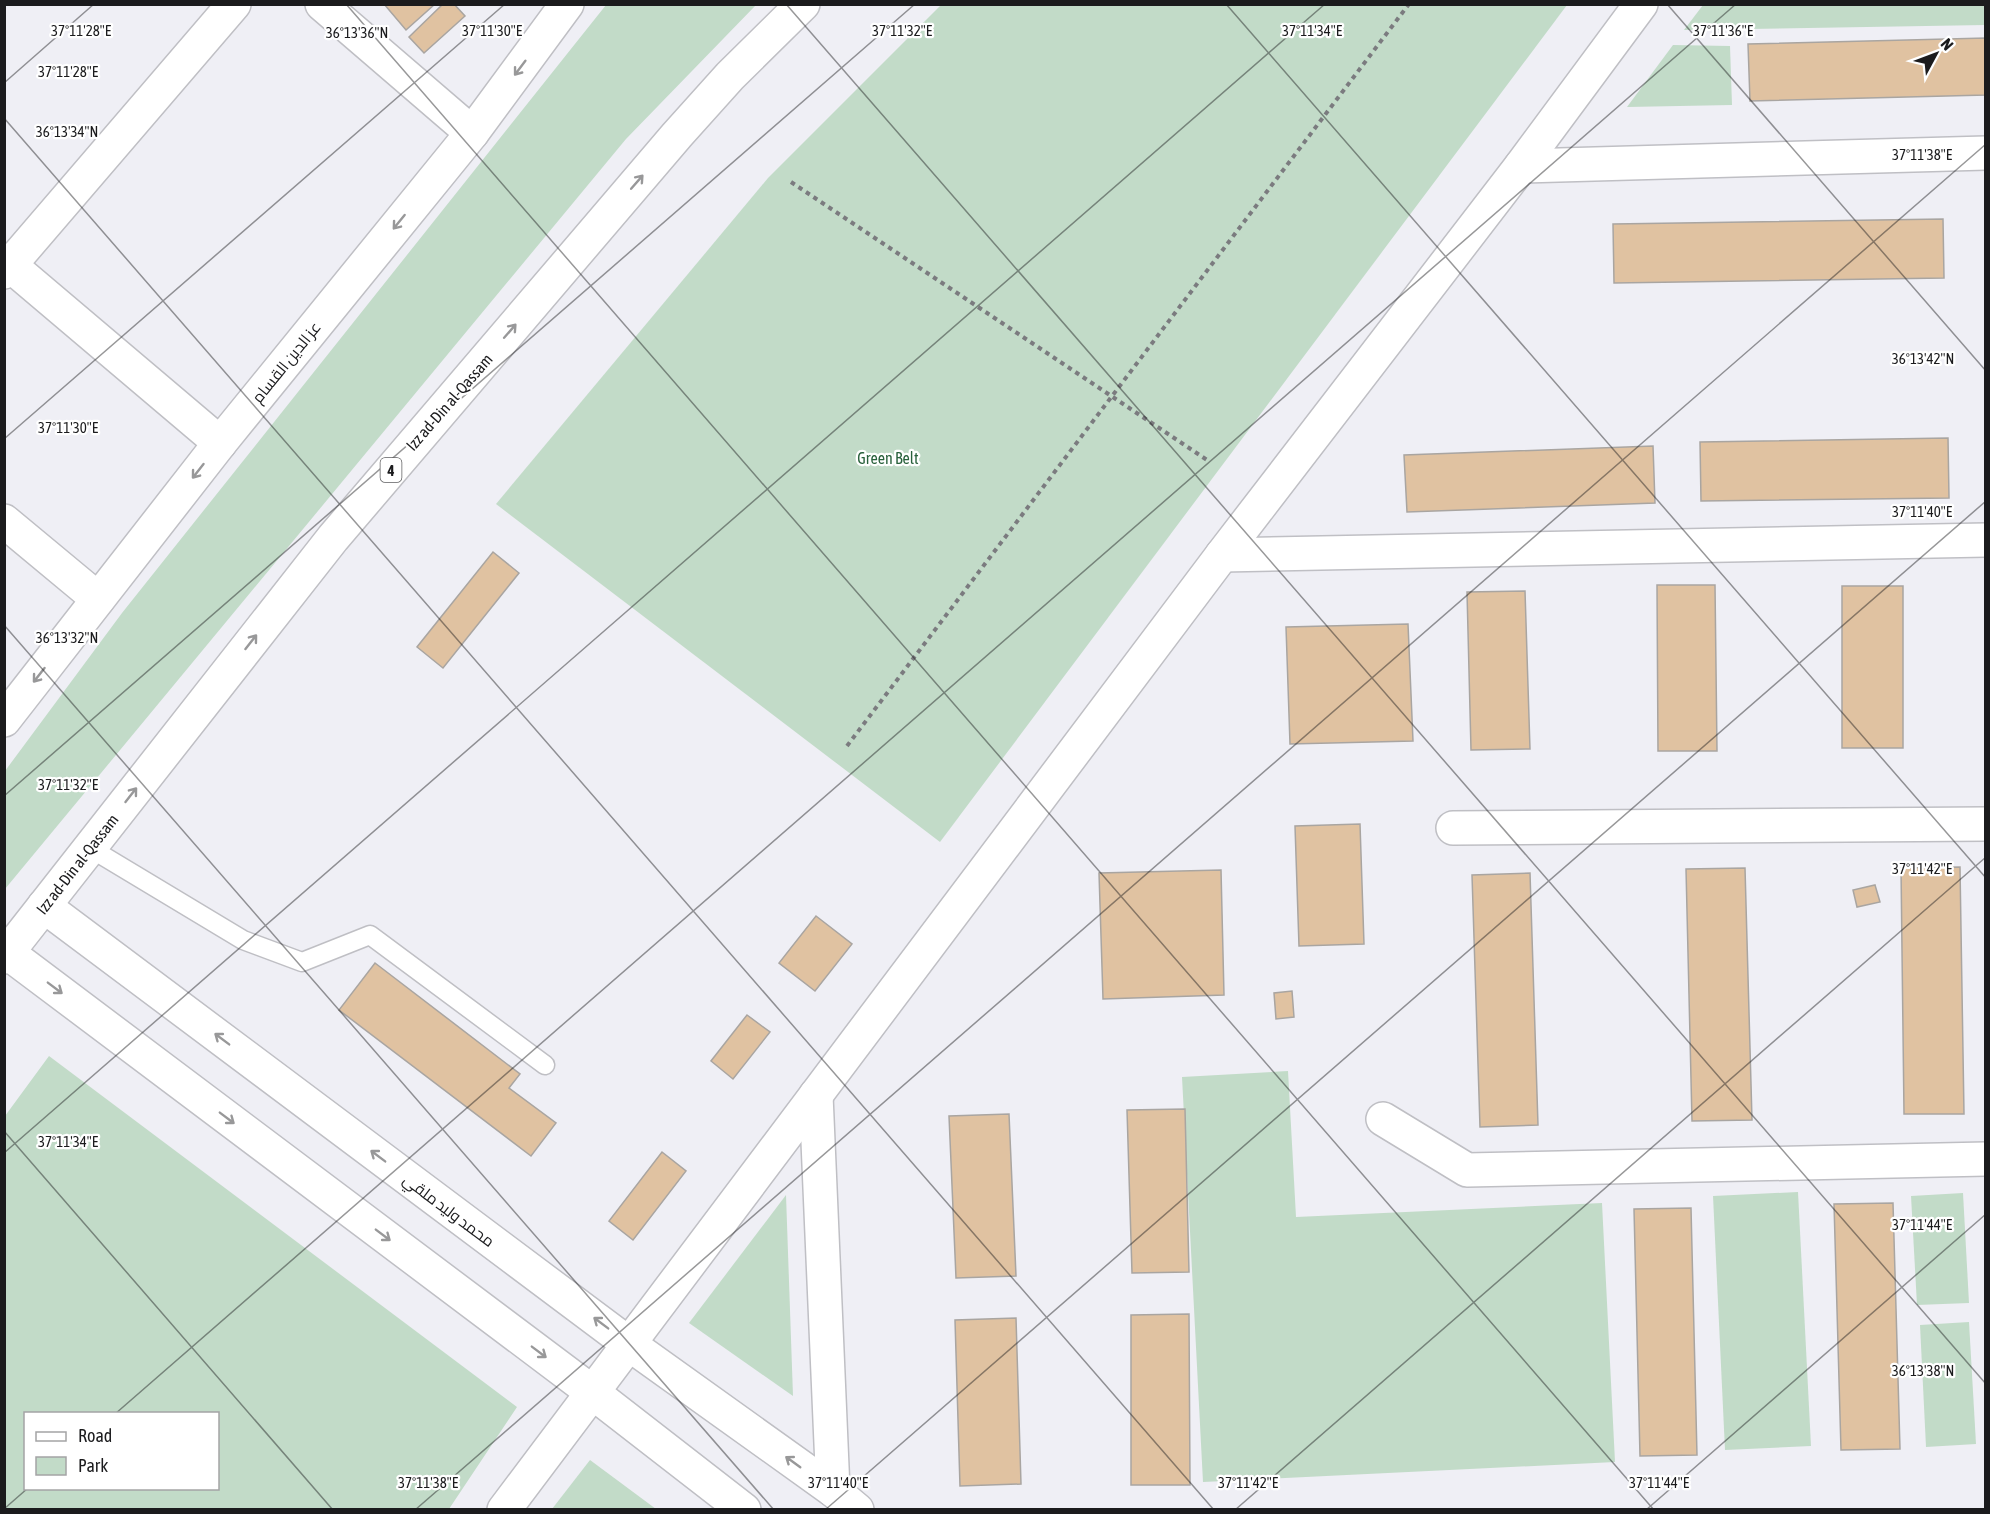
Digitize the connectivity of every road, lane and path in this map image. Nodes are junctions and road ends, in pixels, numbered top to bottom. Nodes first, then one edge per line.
1 (234, 4) edge
2 (322, 4) edge
3 (567, 4) edge
4 (803, 4) edge
5 (1409, 4) edge
6 (1641, 4) edge
7 (472, 133) junction
8 (1986, 153) edge
9 (1521, 166) junction
10 (791, 182) dead end
11 (6, 266) edge
12 (1112, 397) junction
13 (220, 443) junction
14 (1207, 460) dead end
15 (4, 521) edge
16 (1986, 540) edge
17 (1222, 555) junction
18 (98, 599) junction
19 (4, 720) edge
20 (848, 746) dead end
21 (1986, 824) edge
22 (1453, 828) dead end
23 (90, 848) junction
24 (44, 906) junction
25 (6, 955) edge
26 (545, 1065) dead end
27 (816, 1095) junction
28 (1383, 1119) dead end
29 (1986, 1159) edge
30 (629, 1344) junction
31 (592, 1392) junction
32 (845, 1500) edge
33 (504, 1509) edge
34 (744, 1509) edge

1 - 11 main road
2 - 7 main road
3 -> 7 main road, عز الدين القسام
23 -> 4 main road, Izz ad-Din al-Qassam / 4
5 - 12 path
6 - 9 main road
7 -> 13 main road, عز الدين القسام
8 - 9 main road
9 - 17 main road
10 - 12 path
11 - 13 main road
12 - 14 path
12 - 20 path
13 -> 18 main road, عز الدين القسام
15 - 18 main road
16 - 17 main road
17 - 27 main road
18 -> 19 main road, عز الدين القسام
21 - 22 main road
23 - 24 main road, Izz ad-Din al-Qassam / 4
23 - 26 lane
24 - 25 main road, Izz ad-Din al-Qassam / 4
30 -> 24 main road, محمد وليد ملقي
25 -> 31 main road
27 - 30 main road
27 - 32 main road
28 - 29 main road
30 - 31 main road
32 -> 30 main road, محمد وليد ملقي
31 - 33 main road
31 - 34 main road

